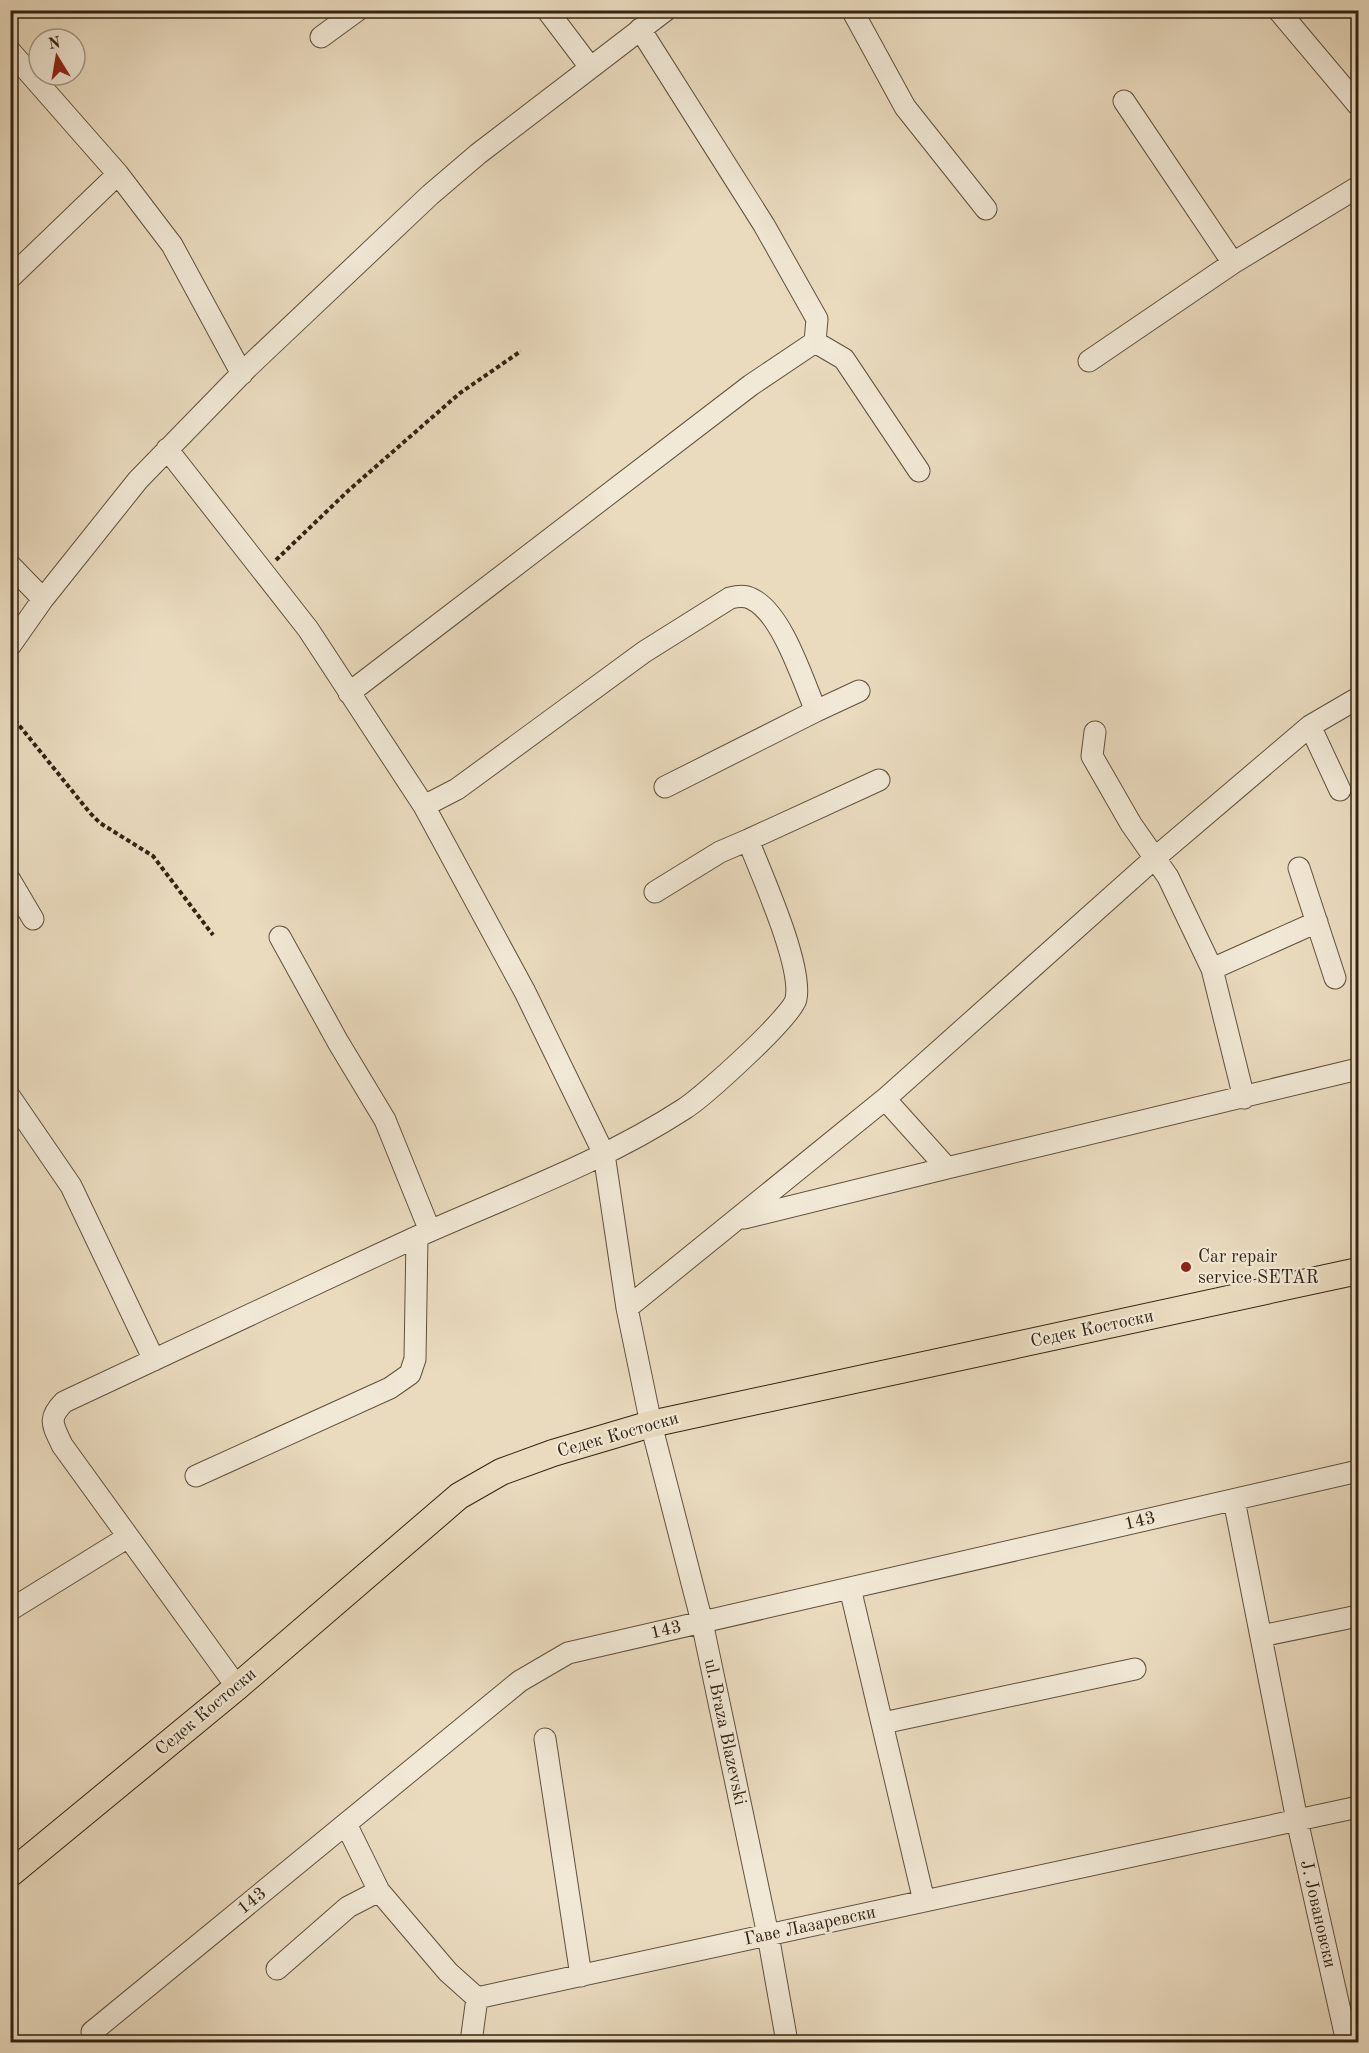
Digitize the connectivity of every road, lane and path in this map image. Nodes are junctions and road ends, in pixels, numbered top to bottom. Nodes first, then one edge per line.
1 (358, 10) edge
2 (547, 10) edge
3 (666, 10) edge
4 (852, 10) edge
5 (1278, 10) edge
6 (640, 29) junction
7 (321, 37) dead end
8 (10, 51) edge
9 (590, 67) junction
10 (1125, 101) dead end
11 (1359, 105) edge
12 (118, 174) junction
13 (1359, 187) edge
14 (986, 209) dead end
15 (1233, 263) junction
16 (10, 278) edge
17 (815, 342) junction
18 (521, 351) dead end
19 (1089, 361) dead end
20 (242, 374) junction
21 (167, 449) junction
22 (919, 471) dead end
23 (10, 565) edge
24 (264, 571) junction
25 (43, 599) junction
26 (10, 646) edge
27 (860, 691) dead end
28 (349, 693) junction
29 (1359, 698) edge
30 (816, 711) junction
31 (10, 714) edge
32 (1310, 726) junction
33 (1095, 732) dead end
34 (879, 780) dead end
35 (665, 787) dead end
36 (1340, 790) dead end
37 (424, 806) junction
38 (748, 840) junction
39 (1156, 857) junction
40 (1299, 868) dead end
41 (10, 880) edge
42 (655, 892) dead end
43 (33, 919) dead end
44 (1317, 921) junction
45 (213, 935) dead end
46 (280, 937) dead end
47 (1212, 969) junction
48 (1335, 978) dead end
49 (1359, 1069) edge
50 (10, 1097) edge
51 (1244, 1098) junction
52 (885, 1099) junction
53 (604, 1154) junction
54 (947, 1168) junction
55 (791, 1175) junction
56 (800, 1203) junction
57 (735, 1220) junction
58 (424, 1234) junction
59 (1359, 1271) edge
60 (627, 1308) junction
61 (154, 1360) junction
62 (651, 1424) junction
63 (1359, 1471) edge
64 (196, 1476) dead end
65 (1234, 1500) junction
66 (128, 1537) junction
67 (850, 1588) junction
68 (10, 1610) edge
69 (1359, 1616) edge
70 (702, 1622) junction
71 (1261, 1636) junction
72 (1135, 1669) dead end
73 (237, 1687) junction
74 (883, 1723) junction
75 (545, 1739) dead end
76 (1359, 1807) edge
77 (1297, 1820) junction
78 (346, 1824) junction
79 (13, 1867) edge
80 (379, 1891) junction
81 (924, 1901) junction
82 (768, 1935) junction
83 (277, 1969) dead end
84 (580, 1976) junction
85 (477, 1998) junction
86 (92, 2032) dead end
87 (471, 2043) edge
88 (787, 2043) edge
89 (1347, 2043) edge

1 - 7 street
2 - 9 street
3 - 6 street
4 - 14 street
5 - 11 street
6 - 9 street
6 - 17 street
8 - 12 street
9 - 20 street
10 - 15 street
12 - 16 street
12 - 20 street
13 - 15 street
15 - 19 street
17 - 22 street
17 - 28 street
18 - 24 path
20 - 21 street
21 - 24 street, ul. Braza Blazevski
21 - 25 street
23 - 25 street
24 - 28 street, ul. Braza Blazevski
25 - 26 street
27 - 30 street
28 - 37 street, ul. Braza Blazevski
29 - 32 street
30 - 35 street
30 - 37 street
31 - 45 path
32 - 36 street
32 - 39 street
33 - 39 street
34 - 38 street
37 - 53 street, ul. Braza Blazevski
38 - 42 street
38 - 53 street
39 - 47 street
39 - 52 street
40 - 44 street
41 - 43 street
44 - 47 street
44 - 48 street
46 - 58 street
47 - 51 street
49 - 51 street
50 - 61 street
51 - 54 street
52 - 54 street
52 - 55 street
53 - 58 street
53 - 60 street, ul. Braza Blazevski
54 - 56 street
55 - 56 street
55 - 57 street
56 - 57 street
57 - 60 street
58 - 61 street
58 - 64 street
59 - 62 main road, Седек Костоски
60 - 62 street, ul. Braza Blazevski
61 - 66 street
62 - 70 street, ul. Braza Blazevski
62 - 73 main road, Седек Костоски
63 - 65 street, 143
65 - 67 street, 143
65 - 71 street, Ј. Јовановски
66 - 68 street
66 - 73 street
67 - 70 street, 143
67 - 74 street
69 - 71 street
70 - 78 street, 143
70 - 82 street, ul. Braza Blazevski
71 - 77 street, Ј. Јовановски
72 - 74 street
73 - 79 main road, Седек Костоски
74 - 81 street
75 - 84 street
76 - 77 street, Гаве Лазаревски
77 - 81 street, Гаве Лазаревски
77 - 89 street, Ј. Јовановски
78 - 80 street
78 - 86 street, 143
80 - 83 street
80 - 85 street
81 - 82 street, Гаве Лазаревски
82 - 84 street, Гаве Лазаревски
82 - 88 street, ul. Braza Blazevski
84 - 85 street, Гаве Лазаревски
85 - 87 street

